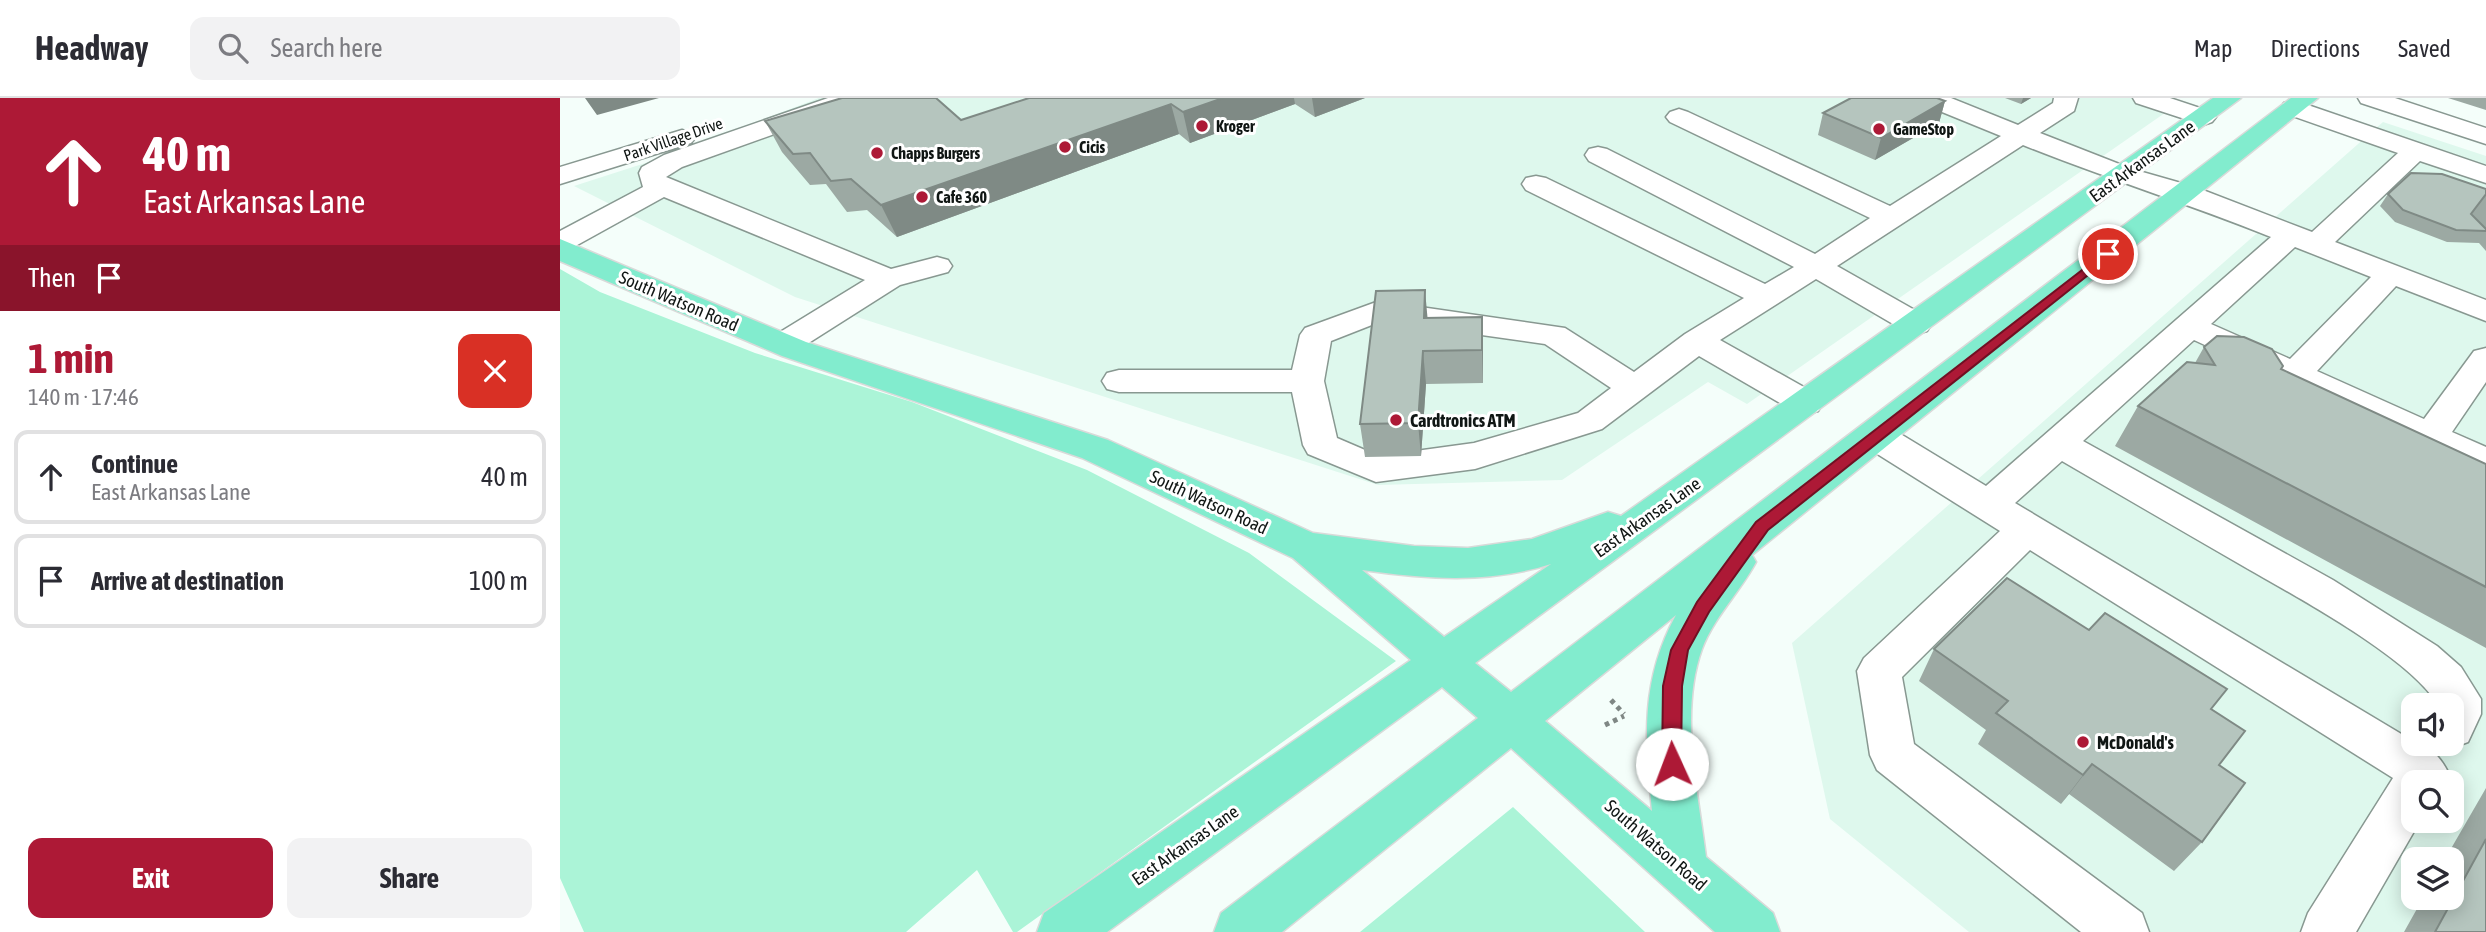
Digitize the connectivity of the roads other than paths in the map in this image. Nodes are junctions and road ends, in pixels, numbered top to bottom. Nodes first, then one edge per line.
1 (785, 98) edge
2 (852, 98) edge
3 (1929, 98) edge
4 (2066, 98) edge
5 (2145, 98) edge
6 (2229, 98) edge
7 (2380, 101) edge
8 (2299, 103) edge
9 (1679, 117) dead end
10 (2203, 117) junction
11 (2021, 135) junction
12 (2486, 136) edge
13 (2416, 151) junction
14 (1598, 155) dead end
15 (2122, 175) junction
16 (2486, 175) edge
17 (560, 176) edge
18 (1536, 184) dead end
19 (663, 187) junction
20 (2185, 193) junction
21 (1892, 218) junction
22 (2304, 240) junction
23 (560, 246) edge
24 (937, 266) dead end
25 (1816, 266) junction
26 (2391, 274) junction
27 (889, 279) junction
28 (1767, 298) junction
29 (2486, 311) edge
30 (1916, 324) junction
31 (2190, 326) junction
32 (1697, 341) junction
33 (784, 344) junction
34 (2486, 358) edge
35 (2295, 374) junction
36 (1307, 381) junction
37 (1119, 382) dead end
38 (1635, 388) junction
39 (1806, 403) junction
40 (1876, 436) junction
41 (2430, 436) junction
42 (2059, 443) junction
43 (2486, 462) edge
44 (1668, 502) junction
45 (1988, 506) junction
46 (1762, 526) junction
47 (2026, 530) junction
48 (1307, 547) junction
49 (1444, 661) junction
50 (2455, 693) edge
51 (1511, 719) junction
52 (2421, 770) edge
53 (2401, 810) edge
54 (1682, 867) junction
55 (1063, 932) edge
56 (1240, 932) edge
57 (1754, 932) edge
58 (2123, 932) edge
59 (2327, 932) edge

1 - 17 street, Park Village Drive
2 - 19 street
3 - 11 street
4 - 11 street
5 - 10 street
6 - 10 main road, East Arkansas Lane
7 - 12 street
8 - 13 street
8 - 20 main road
9 - 21 street
10 - 15 main road, East Arkansas Lane
11 - 15 street
11 - 21 street
13 - 16 street
13 - 22 street
14 - 25 street
15 - 20 street
15 - 30 main road, East Arkansas Lane
18 - 28 street
19 - 23 street
19 - 27 street
20 - 22 street
20 - 40 main road
21 - 25 street
22 - 26 street
22 - 31 street
23 - 33 main road, South Watson Road
24 - 27 street
25 - 28 street
25 - 30 street
26 - 29 street
26 - 35 street
27 - 33 street
28 - 32 street
30 - 39 main road, East Arkansas Lane
31 - 35 street
31 - 42 street
32 - 38 street
32 - 39 street
33 - 48 main road, South Watson Road
34 - 41 street
35 - 41 street
36 - 37 street
36 - 38 street
36 - 38 street
39 - 44 main road, East Arkansas Lane
40 - 45 street
40 - 46 main road
41 - 43 street
42 - 45 street
42 - 50 street
44 - 48 main road
44 - 49 main road, East Arkansas Lane
45 - 47 street
46 - 51 main road
46 - 54 main road
47 - 52 street
47 - 58 street
48 - 49 main road, South Watson Road
49 - 51 main road, South Watson Road
49 - 55 main road, East Arkansas Lane
51 - 54 main road, South Watson Road
51 - 56 main road
53 - 59 street
54 - 57 main road, South Watson Road

